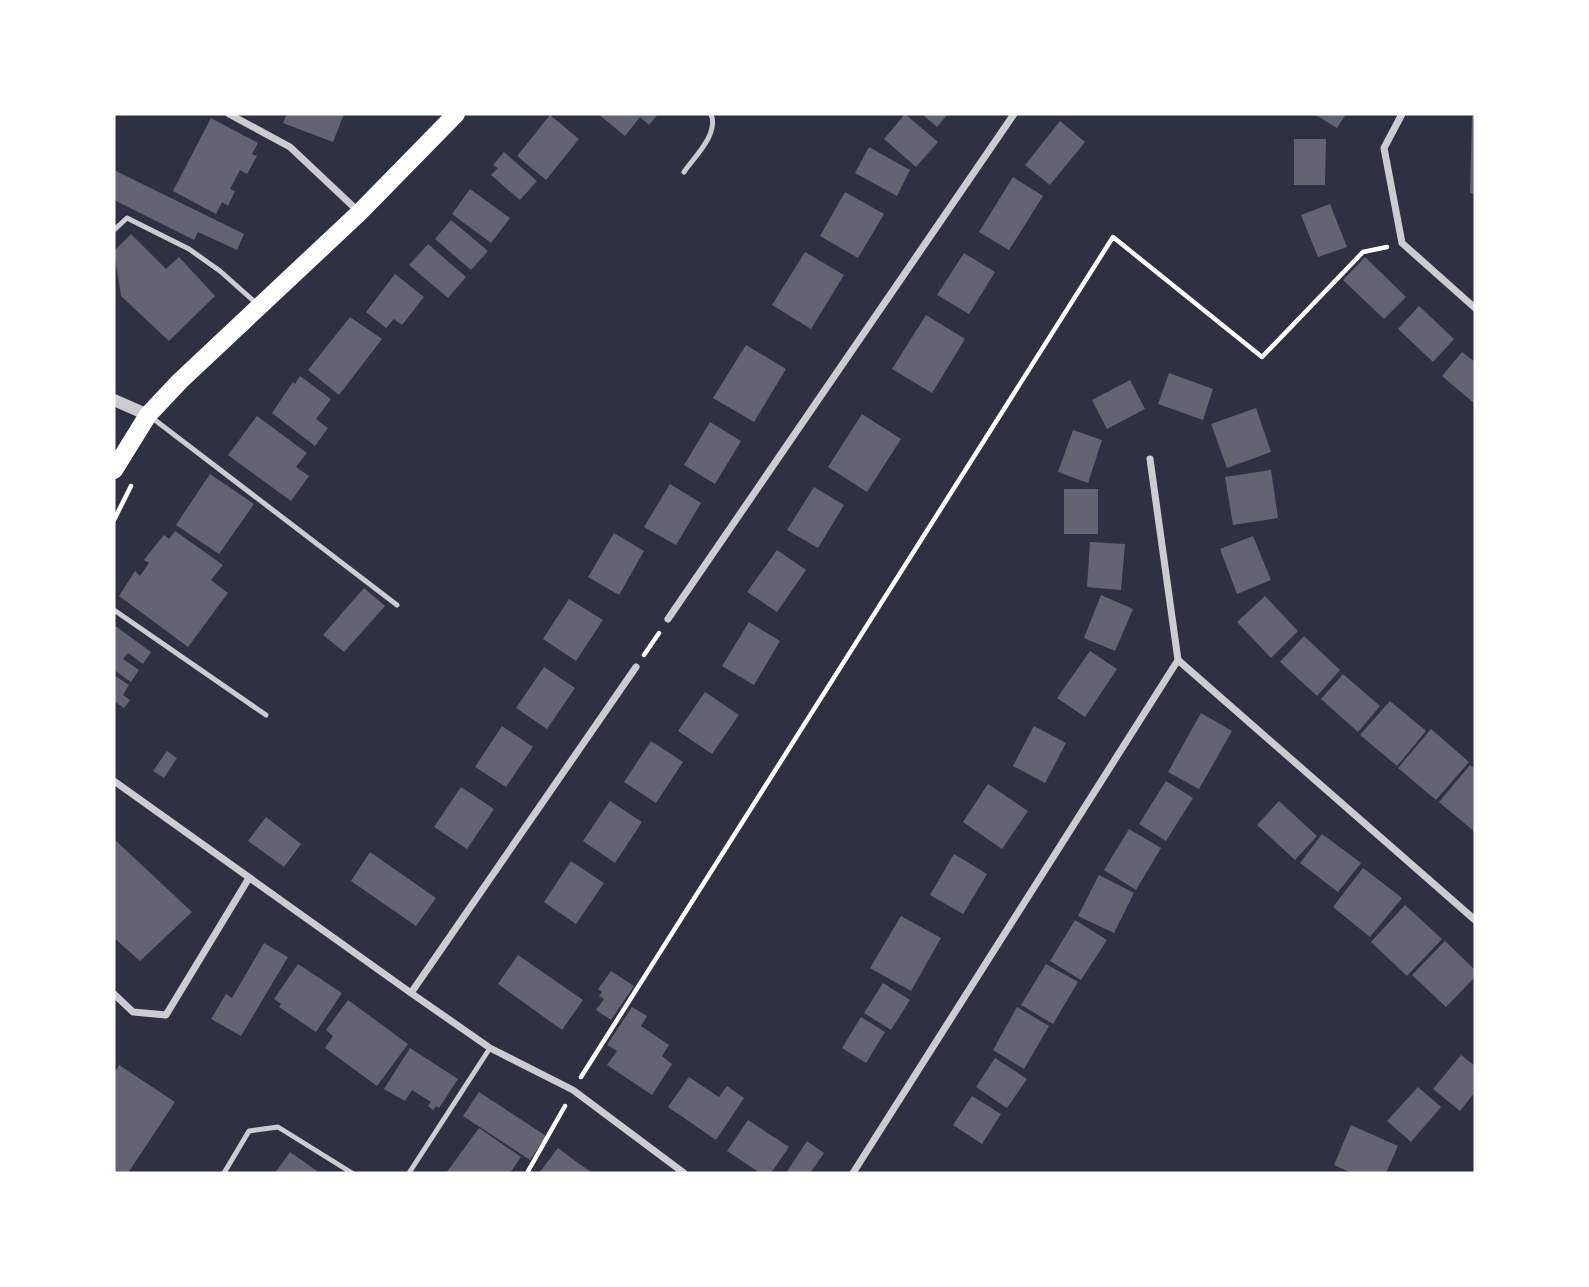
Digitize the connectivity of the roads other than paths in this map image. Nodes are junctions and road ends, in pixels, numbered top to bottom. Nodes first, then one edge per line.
1 (229, 114) edge
2 (456, 114) edge
3 (711, 114) edge
4 (1014, 114) edge
5 (1402, 114) edge
6 (684, 172) dead end
7 (360, 212) junction
8 (114, 230) edge
9 (259, 306) junction
10 (1475, 308) edge
11 (114, 400) edge
12 (148, 415) junction
13 (1150, 459) dead end
14 (114, 470) edge
15 (397, 605) dead end
16 (114, 610) edge
17 (668, 619) road end
18 (1178, 660) junction
19 (636, 667) road end
20 (266, 715) dead end
21 (114, 781) edge
22 (249, 878) junction
23 (1475, 920) edge
24 (411, 993) junction
25 (114, 994) edge
26 (490, 1048) junction
27 (224, 1173) edge
28 (352, 1173) edge
29 (409, 1173) edge
30 (684, 1173) edge
31 (853, 1173) edge

1 - 7 street
2 - 7 main road
3 - 6 lane
4 - 17 street
5 - 10 street
7 - 9 main road
8 - 9 lane
9 - 12 main road
11 - 12 street
12 - 14 main road
12 - 15 lane
13 - 18 street
16 - 20 lane
18 - 23 street
18 - 31 street
19 - 24 street
21 - 22 street
22 - 24 street
22 - 25 street
24 - 26 street
26 - 29 lane
26 - 30 street
27 - 28 lane

